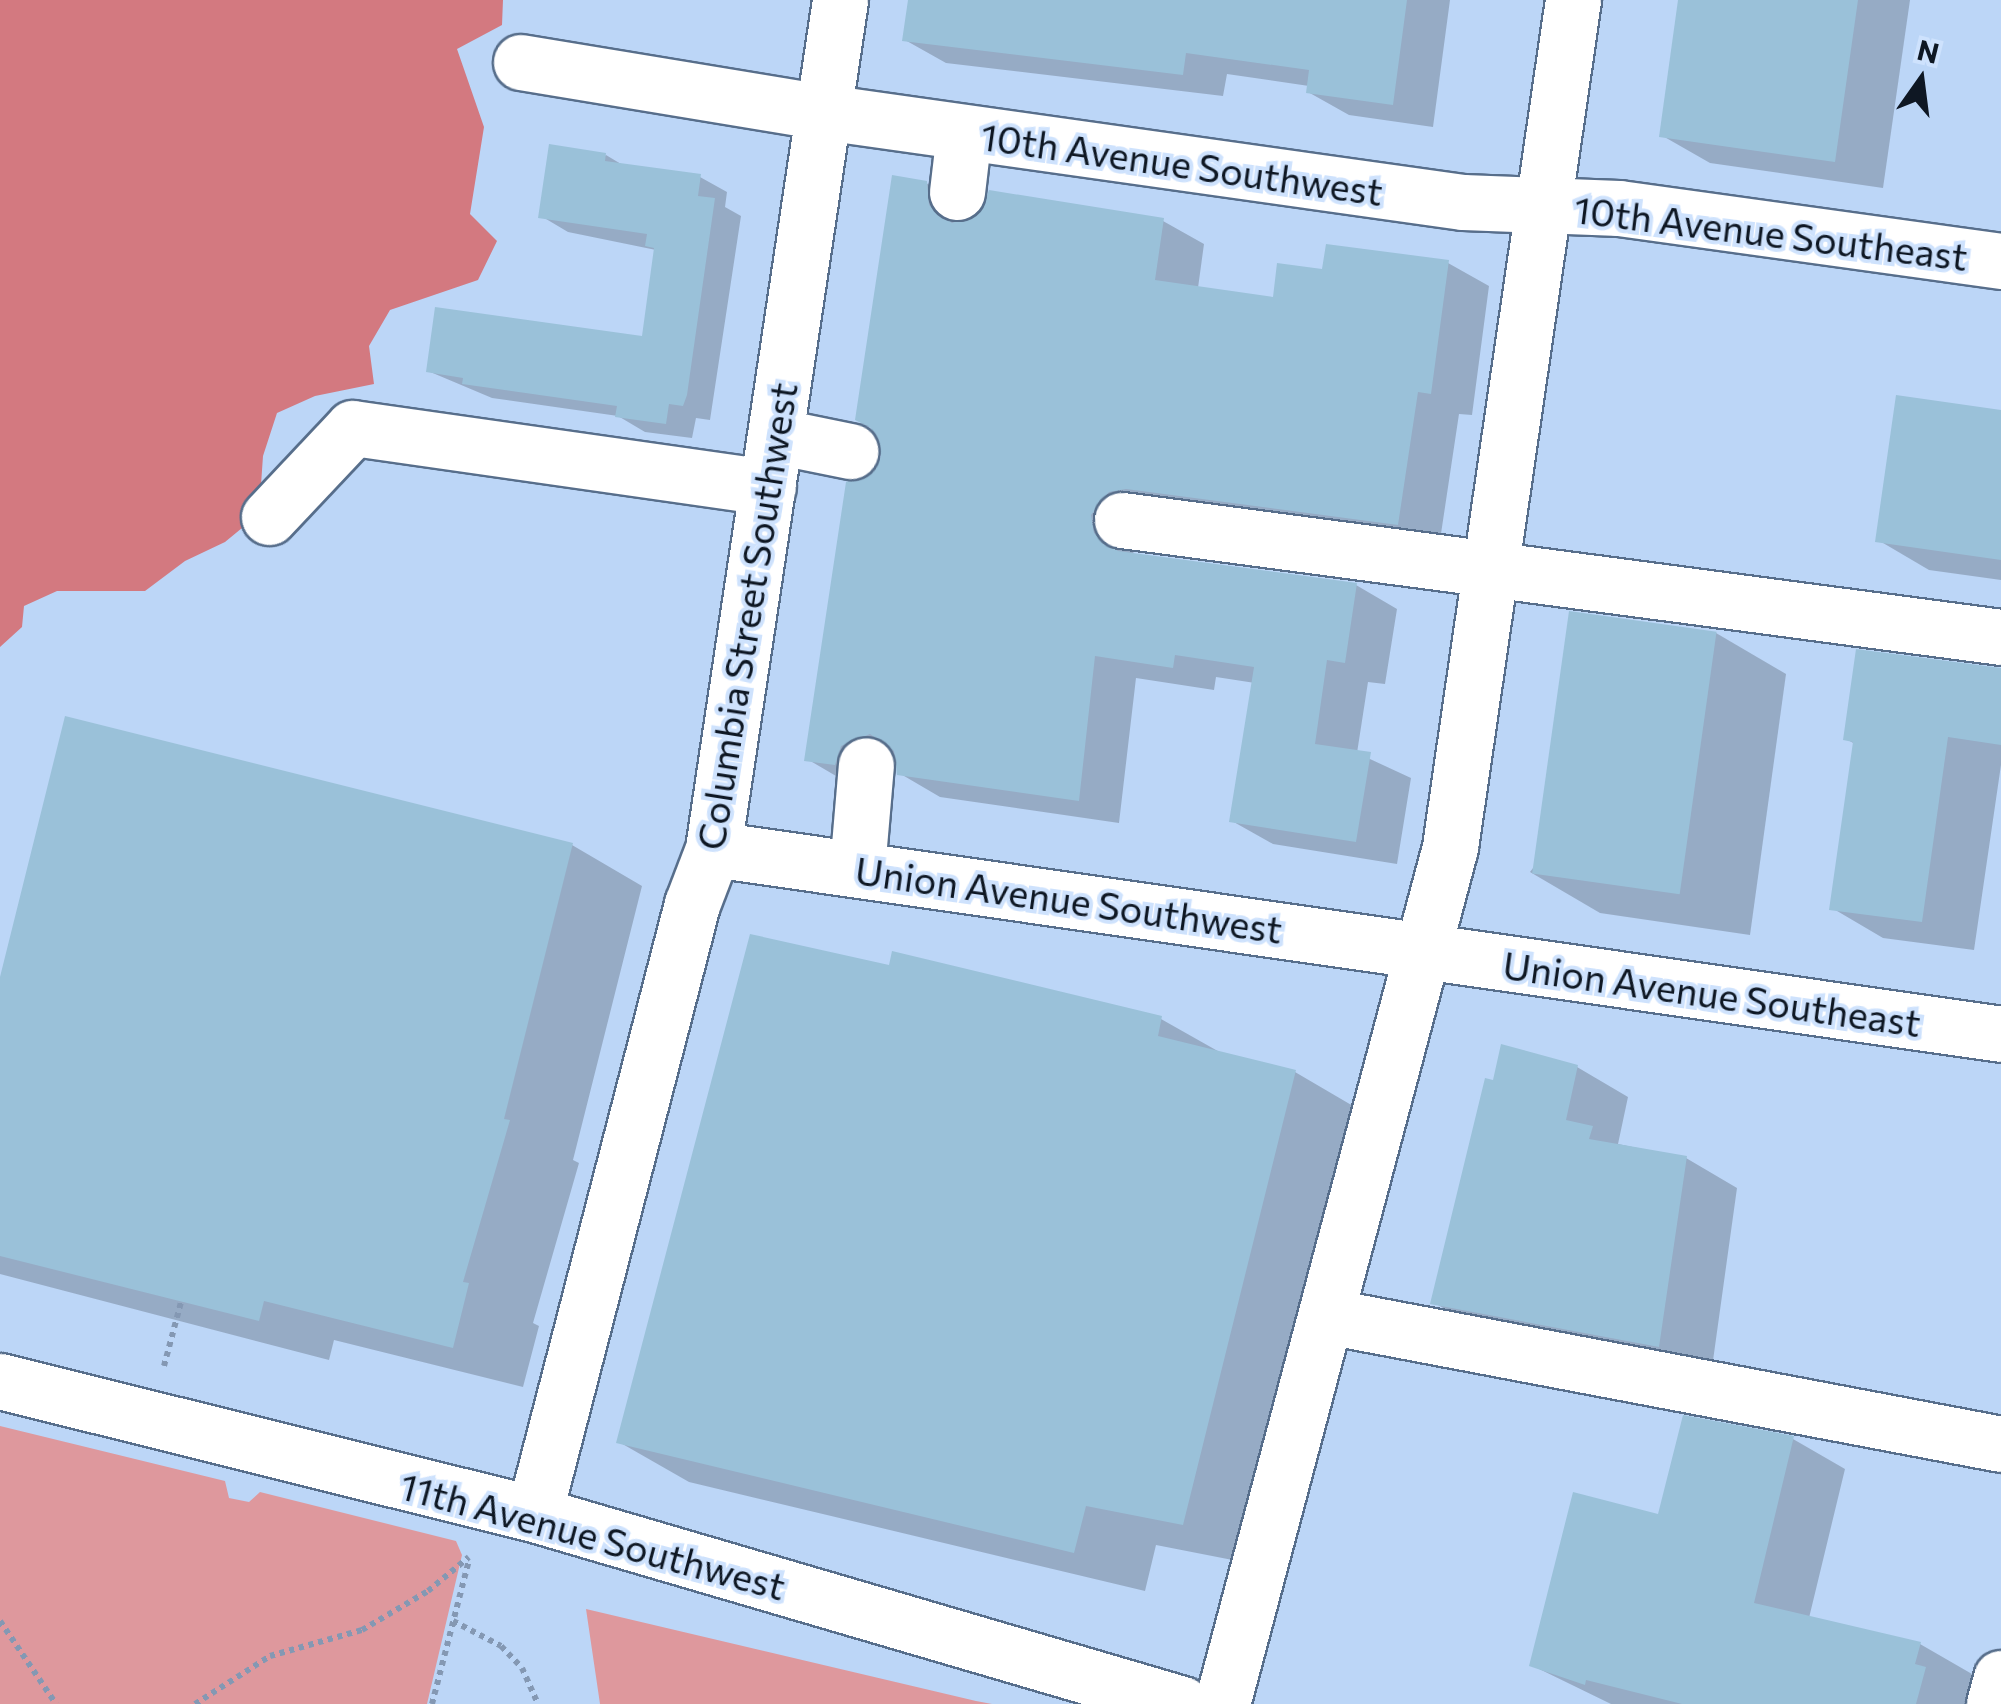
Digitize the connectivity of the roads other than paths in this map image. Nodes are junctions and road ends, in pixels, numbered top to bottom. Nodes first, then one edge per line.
1 (840, 0) edge
2 (1573, 0) edge
3 (521, 62) dead end
4 (824, 112) junction
5 (964, 132) junction
6 (957, 192) dead end
7 (1541, 204) junction
8 (2001, 260) edge
9 (850, 451) dead end
10 (772, 462) junction
11 (269, 517) dead end
12 (1122, 520) dead end
13 (1489, 570) junction
14 (2001, 637) edge
15 (866, 765) dead end
16 (713, 849) junction
17 (857, 869) junction
18 (1424, 952) junction
19 (2001, 1034) edge
20 (1327, 1316) junction
21 (0, 1381) edge
22 (2001, 1444) edge
23 (534, 1514) junction
24 (2001, 1678) edge
25 (1182, 1704) edge
26 (1222, 1704) edge
27 (1994, 1704) edge

1 - 4 street, Columbia Street Southwest
2 - 7 street
3 - 4 street, 10th Avenue Southwest
4 - 5 street, 10th Avenue Southwest
4 - 10 street, Columbia Street Southwest
5 - 6 street
5 - 7 street, 10th Avenue Southwest
7 - 8 street, 10th Avenue Southeast
7 - 13 street
9 - 10 street
10 - 11 street
10 - 16 street, Columbia Street Southwest
12 - 13 street
13 - 14 street
13 - 18 street
15 - 17 street
16 - 17 street, Union Avenue Southwest
16 - 23 street, Columbia Street Southwest
17 - 18 street, Union Avenue Southwest
18 - 19 street, Union Avenue Southeast
18 - 20 street
20 - 22 street
20 - 26 street
21 - 23 street, 11th Avenue Southwest
23 - 25 street, 11th Avenue Southwest
24 - 27 street

